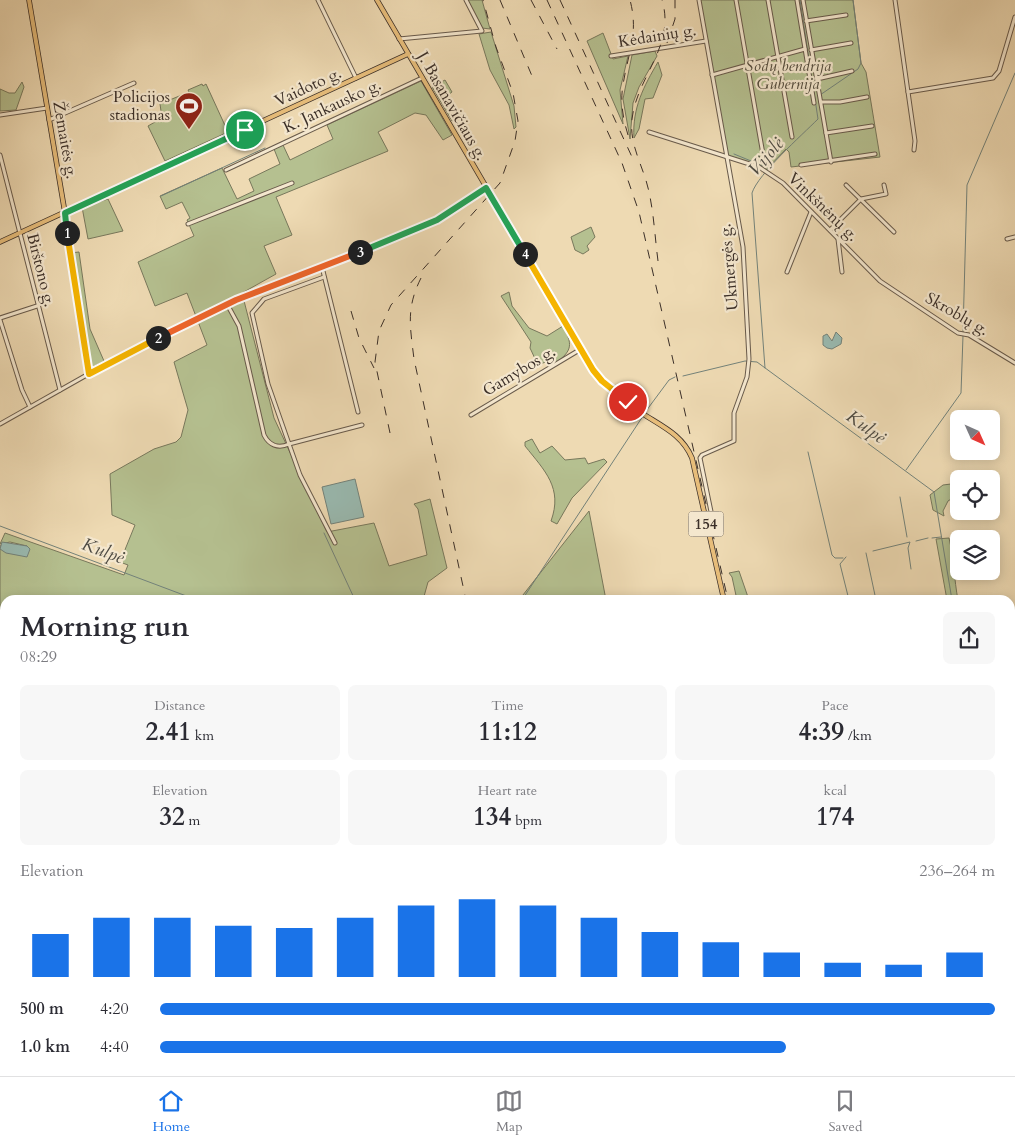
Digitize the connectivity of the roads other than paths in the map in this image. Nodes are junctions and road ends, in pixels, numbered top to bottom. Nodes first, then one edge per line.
1 (28, 0) edge
2 (324, 0) edge
3 (377, 0) edge
4 (466, 0) edge
5 (699, 0) edge
6 (736, 0) edge
7 (768, 0) edge
8 (797, 0) edge
9 (802, 0) edge
10 (895, 0) edge
11 (319, 1) edge
12 (846, 15) dead end
13 (1015, 17) edge
14 (806, 21) junction
15 (399, 39) junction
16 (706, 41) junction
17 (851, 43) dead end
18 (805, 49) junction
19 (812, 50) junction
20 (408, 54) junction
21 (611, 56) dead end
22 (777, 57) junction
23 (747, 66) junction
24 (852, 71) dead end
25 (712, 75) junction
26 (356, 78) junction
27 (422, 78) junction
28 (817, 78) junction
29 (134, 83) dead end
30 (908, 92) junction
31 (867, 97) dead end
32 (820, 98) junction
33 (814, 102) dead end
34 (47, 108) junction
35 (0, 115) edge
36 (49, 120) junction
37 (872, 126) dead end
38 (648, 132) dead end
39 (826, 133) junction
40 (792, 137) dead end
41 (914, 150) dead end
42 (0, 154) edge
43 (874, 154) dead end
44 (727, 155) junction
45 (764, 160) dead end
46 (831, 162) junction
47 (801, 164) dead end
48 (226, 170) dead end
49 (292, 183) dead end
50 (846, 185) dead end
51 (884, 185) dead end
52 (486, 188) junction
53 (861, 199) junction
54 (811, 212) junction
55 (65, 213) junction
56 (188, 224) dead end
57 (830, 230) junction
58 (894, 232) dead end
59 (20, 233) junction
60 (1015, 237) edge
61 (838, 239) junction
62 (1007, 239) dead end
63 (0, 242) edge
64 (322, 267) junction
65 (786, 272) dead end
66 (842, 272) dead end
67 (324, 277) junction
68 (911, 302) joint
69 (227, 304) junction
70 (37, 306) junction
71 (0, 319) edge
72 (6, 338) junction
73 (0, 340) edge
74 (581, 349) junction
75 (1015, 363) edge
76 (89, 374) junction
77 (60, 390) junction
78 (30, 407) junction
79 (358, 412) dead end
80 (471, 415) dead end
81 (0, 424) edge
82 (362, 425) dead end
83 (289, 444) junction
84 (715, 531) dead end
85 (336, 543) dead end
86 (723, 595) edge

1 - 34 main road, Žemaitės g.
2 - 11 street
3 - 15 main road, J. Basanavičiaus g. / 154
4 - 15 street
5 - 16 street, Ukmergės g.
6 - 23 street
7 - 22 street
8 - 18 street
9 - 14 street
10 - 30 street
11 - 26 street
12 - 14 street
13 - 30 street
14 - 19 street
15 - 20 main road, J. Basanavičiaus g. / 154
16 - 21 street, Kėdainių g.
16 - 25 street, Ukmergės g.
17 - 19 street
18 - 22 street
18 - 33 street
19 - 28 street
20 - 26 main road, Vaidoto g.
20 - 27 main road, J. Basanavičiaus g. / 154
22 - 23 street
22 - 40 street
23 - 25 street
23 - 45 street
24 - 28 street
25 - 44 street, Ukmergės g.
26 - 55 main road, Vaidoto g.
27 - 48 street, K. Jankausko g.
27 - 52 main road, J. Basanavičiaus g. / 154
28 - 32 street
29 - 36 street
30 - 41 street
31 - 32 street
32 - 39 street
34 - 35 street
34 - 36 main road, Žemaitės g.
36 - 55 main road, Žemaitės g.
37 - 39 street
38 - 44 street, Vinkšnėnų g.
39 - 46 street
42 - 59 street, Birštono g.
43 - 46 street
44 - 54 street, Vinkšnėnų g.
44 - 84 street, Ukmergės g.
46 - 47 street
49 - 56 street
50 - 53 street
51 - 53 street
52 - 64 street
52 - 74 main road, J. Basanavičiaus g. / 154
53 - 57 street
53 - 58 street
54 - 57 street, Vinkšnėnų g.
54 - 65 street
55 - 59 main road, Vaidoto g.
55 - 76 street, Žemaitės g.
57 - 61 street, Vinkšnėnų g.
59 - 63 main road, Vaidoto g.
59 - 70 street, Birštono g.
60 - 62 street
61 - 66 street
61 - 68 street, Vinkšnėnų g.
64 - 67 street
64 - 69 street
67 - 79 street
67 - 83 street
68 - 75 street, Skroblų g.
69 - 76 street
69 - 83 street
70 - 71 street
70 - 77 street, Birštono g.
71 - 72 street
72 - 73 street
72 - 78 street
74 - 80 street, Gamybos g.
74 - 86 main road, J. Basanavičiaus g. / 154
76 - 77 street
77 - 78 street
78 - 81 street
82 - 83 street
83 - 85 street

